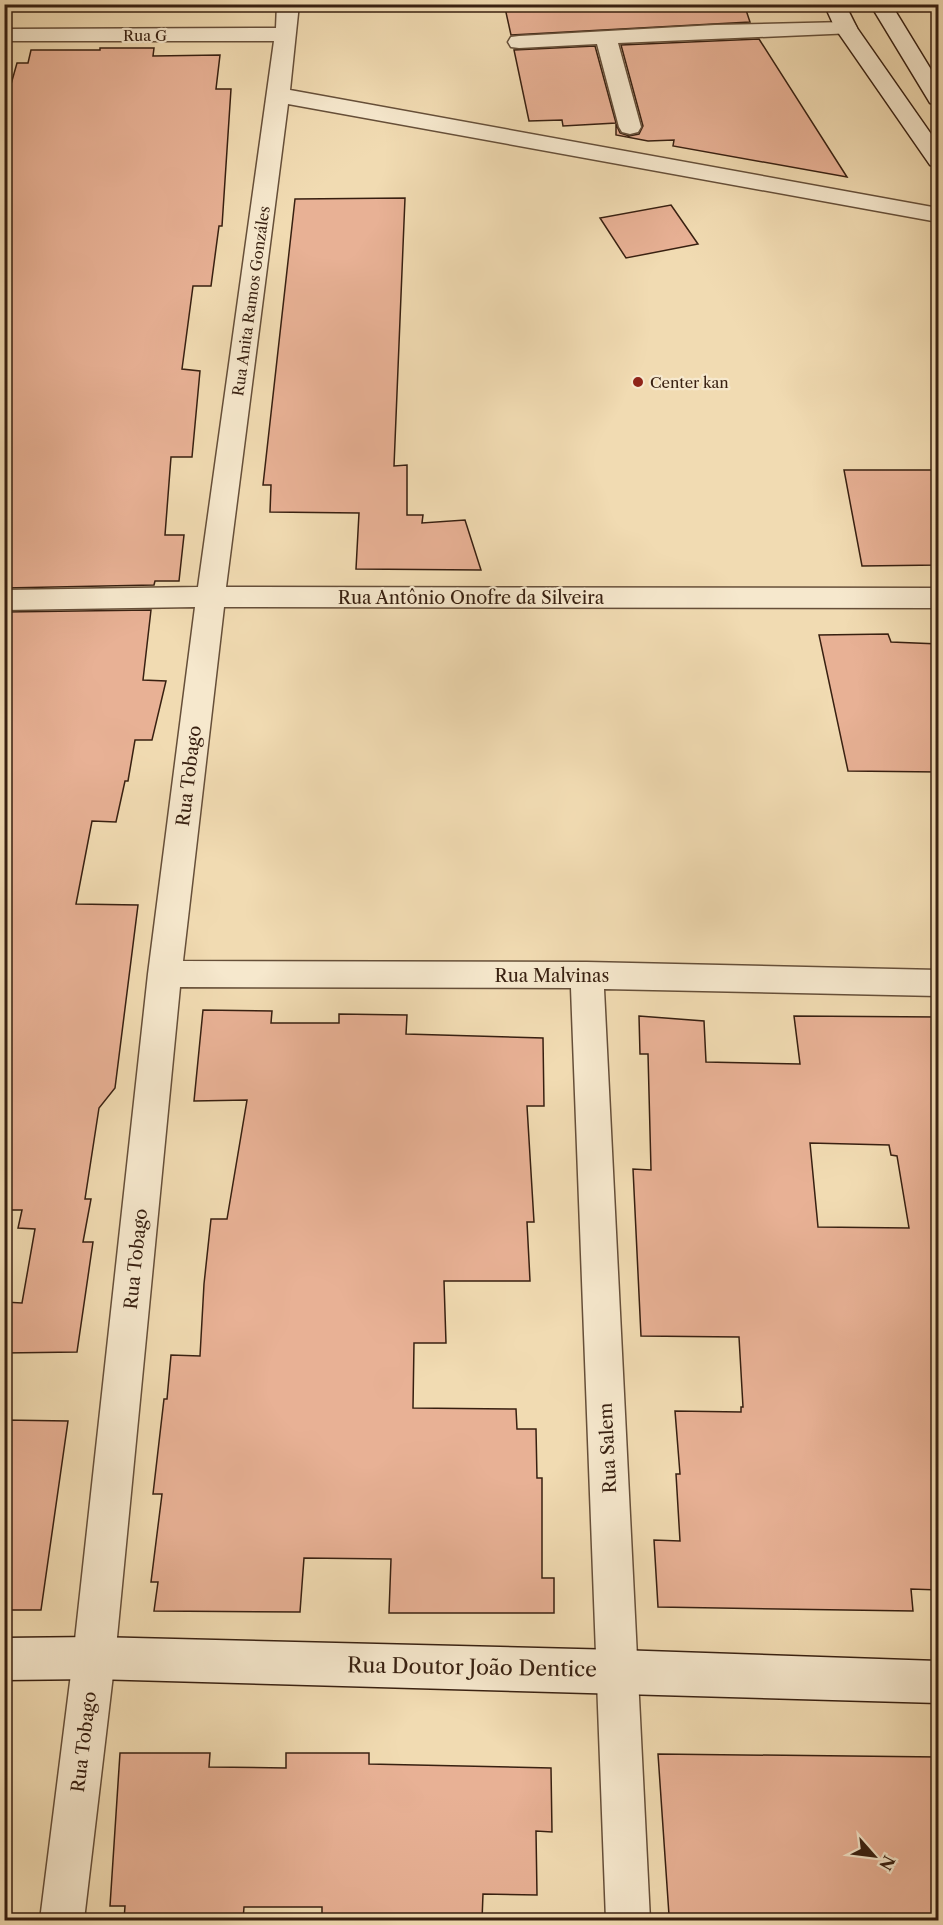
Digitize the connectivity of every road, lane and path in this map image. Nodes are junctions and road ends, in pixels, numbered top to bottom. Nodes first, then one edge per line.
1 (302, 4) edge
2 (834, 4) edge
3 (880, 4) edge
4 (288, 5) edge
5 (846, 28) junction
6 (286, 34) junction
7 (4, 35) edge
8 (606, 38) junction
9 (519, 42) dead end
10 (278, 95) junction
11 (939, 98) edge
12 (630, 128) dead end
13 (939, 160) edge
14 (939, 215) edge
15 (211, 597) junction
16 (939, 598) edge
17 (4, 600) edge
18 (165, 974) junction
19 (587, 975) junction
20 (939, 983) edge
21 (94, 1658) junction
22 (4, 1659) edge
23 (618, 1671) junction
24 (939, 1682) edge
25 (62, 1920) edge
26 (628, 1920) edge

1 - 4 street
2 - 5 street
3 - 11 street
4 - 6 street, Rua Anita Ramos Gonzáles
5 - 8 street
5 - 13 street
6 - 7 street, Rua G
6 - 10 street, Rua Anita Ramos Gonzáles
8 - 9 street
8 - 12 street
10 - 14 street
10 - 15 street, Rua Anita Ramos Gonzáles
15 - 16 street, Rua Antônio Onofre da Silveira
15 - 17 street, Rua Antônio Onofre da Silveira
15 - 18 street, Rua Tobago
18 - 19 street, Rua Malvinas
18 - 21 street, Rua Tobago
19 - 20 street, Rua Malvinas
19 - 23 street, Rua Salem
21 - 22 street, Rua Doutor João Dentice
21 - 23 street, Rua Doutor João Dentice
21 - 25 street, Rua Tobago
23 - 24 street, Rua Doutor João Dentice
23 - 26 street, Rua Salem

